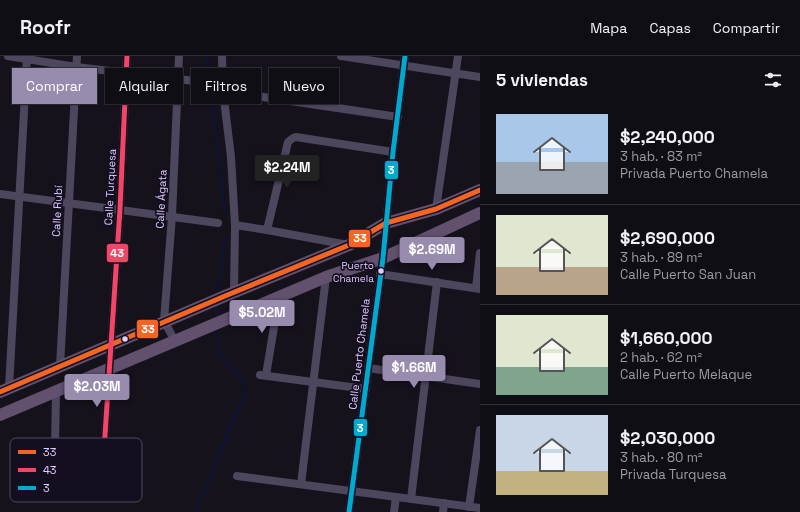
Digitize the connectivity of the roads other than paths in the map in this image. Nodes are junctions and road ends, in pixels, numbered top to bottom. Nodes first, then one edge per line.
1 (8, 56) edge
2 (77, 56) edge
3 (127, 56) edge
4 (179, 56) edge
5 (222, 56) edge
6 (344, 56) edge
7 (405, 56) edge
8 (458, 56) edge
9 (27, 58) edge
10 (404, 65) junction
11 (76, 67) junction
12 (126, 68) edge
13 (179, 68) edge
14 (222, 68) edge
15 (105, 70) edge
16 (456, 74) junction
17 (480, 77) edge
18 (261, 97) edge
19 (125, 104) edge
20 (178, 104) edge
21 (225, 104) edge
22 (398, 117) junction
23 (393, 152) junction
24 (480, 190) edge
25 (0, 194) edge
26 (20, 196) junction
27 (69, 202) junction
28 (120, 209) junction
29 (436, 209) junction
30 (480, 213) edge
31 (172, 216) junction
32 (218, 223) dead end
33 (386, 223) junction
34 (235, 225) junction
35 (267, 230) junction
36 (349, 245) junction
37 (480, 253) edge
38 (383, 258) junction
39 (380, 274) junction
40 (326, 277) junction
41 (437, 282) junction
42 (478, 288) edge
43 (234, 293) junction
44 (279, 297) junction
45 (164, 321) junction
46 (175, 341) junction
47 (111, 344) junction
48 (60, 366) junction
49 (110, 368) junction
50 (368, 368) junction
51 (426, 376) junction
52 (314, 382) junction
53 (480, 384) edge
54 (366, 389) junction
55 (4, 390) edge
56 (56, 392) junction
57 (0, 414) edge
58 (480, 430) edge
59 (55, 438) edge
60 (105, 438) edge
61 (237, 476) dead end
62 (301, 484) junction
63 (351, 491) junction
64 (396, 497) junction
65 (411, 499) junction
66 (444, 503) junction
67 (469, 507) junction
68 (480, 508) edge
69 (348, 512) edge
70 (394, 512) edge
71 (443, 512) edge

1 - 9 street
2 - 11 street, Calle Rubí
3 - 12 street, Calle Turquesa
4 - 13 street, Calle Ágata
5 - 14 street
6 - 10 street
7 - 10 street, Calle Puerto Chamela
8 - 16 street
9 - 11 street
9 - 26 street
10 - 16 street
10 - 22 street, Calle Puerto Chamela
11 - 15 street
11 - 27 street, Calle Rubí
16 - 17 street
16 - 29 street
18 - 22 street
19 - 28 street, Calle Turquesa
20 - 31 street, Calle Ágata
21 - 34 street
22 - 23 street, Calle Puerto Chamela
23 - 33 street, Calle Puerto Chamela
23 - 35 street
24 - 29 main road
25 - 26 street
26 - 27 street
26 - 55 street
27 - 28 street
27 - 48 street, Calle Rubí
28 - 31 street
28 - 47 street, Calle Turquesa
29 - 33 main road
30 - 38 main road
31 - 32 street
31 - 45 street, Calle Ágata
33 - 36 main road
33 - 38 street, Calle Puerto Chamela
34 - 35 street
34 - 43 street
35 - 36 street
36 - 43 main road
37 - 42 street
38 - 39 street, Calle Puerto Chamela
38 - 40 main road
39 - 41 street
39 - 50 street, Calle Puerto Chamela
40 - 44 main road
40 - 52 street
41 - 42 street
41 - 51 street
43 - 45 main road
44 - 46 main road
44 - 52 street
45 - 46 street
45 - 47 main road
46 - 49 main road
47 - 48 main road
47 - 49 street, Calle Turquesa
48 - 55 main road
49 - 56 main road
49 - 60 street, Calle Turquesa
50 - 51 street
50 - 54 street, Calle Puerto Chamela
51 - 53 street
51 - 65 street
52 - 54 street
52 - 62 street
54 - 63 street, Calle Puerto Chamela
56 - 57 main road
56 - 59 street
58 - 67 street
61 - 62 street
62 - 63 street
63 - 64 street
63 - 69 street, Calle Puerto Chamela
64 - 65 street
64 - 70 street
65 - 66 street
66 - 67 street
66 - 71 street
67 - 68 street

